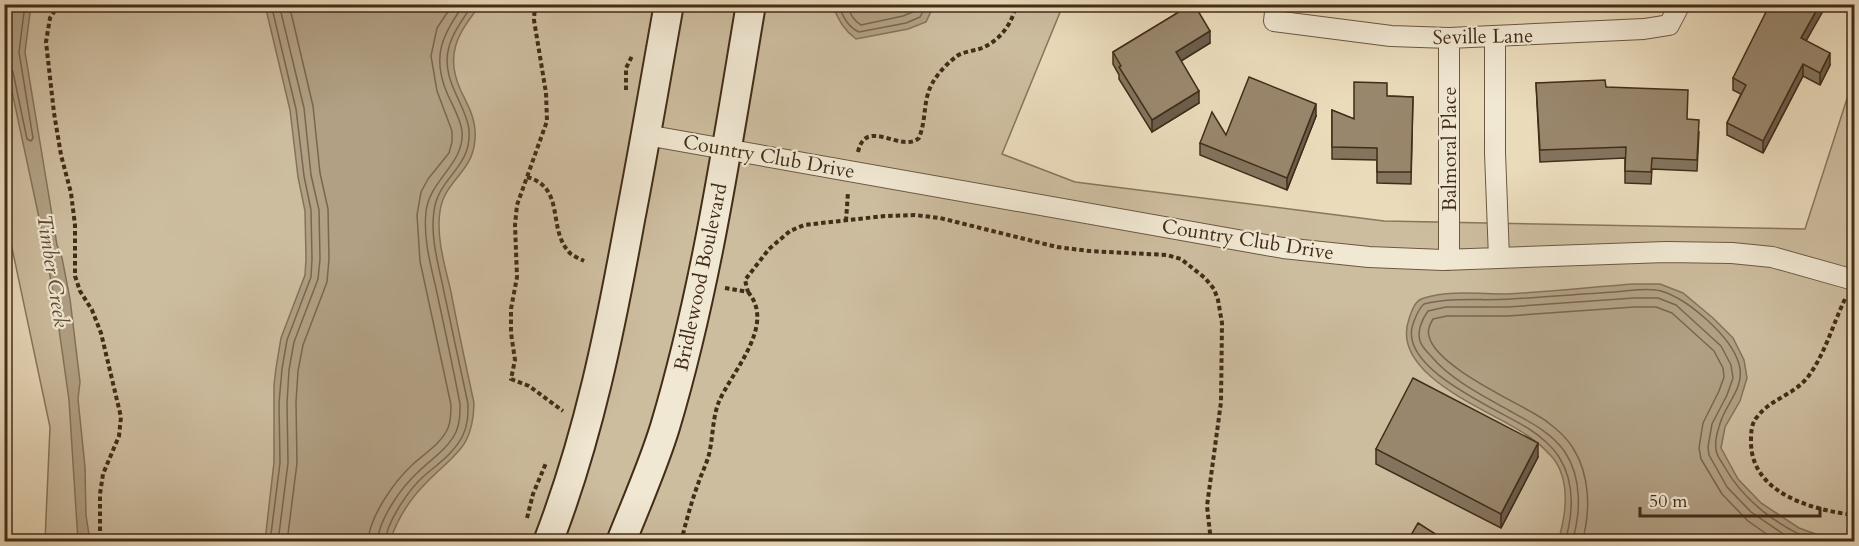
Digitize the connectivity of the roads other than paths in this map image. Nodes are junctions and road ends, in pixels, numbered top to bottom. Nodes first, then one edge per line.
1 (669, 4) edge
2 (751, 4) edge
3 (1680, 4) edge
4 (1275, 13) edge
5 (1495, 37) junction
6 (1449, 38) junction
7 (646, 135) junction
8 (726, 148) junction
9 (1499, 258) junction
10 (1449, 260) junction
11 (1854, 279) edge
12 (548, 542) edge
13 (621, 542) edge

1 - 7 main road
2 - 8 main road, Bridlewood Boulevard
3 - 5 street, Seville Lane
4 - 6 street, Seville Lane
5 - 6 street, Seville Lane
5 - 9 street
6 - 10 street, Balmoral Place
7 - 8 street, Country Club Drive
7 - 12 main road
8 - 10 street, Country Club Drive
8 - 13 main road, Bridlewood Boulevard
9 - 10 street, Country Club Drive
9 - 11 street, Country Club Drive

